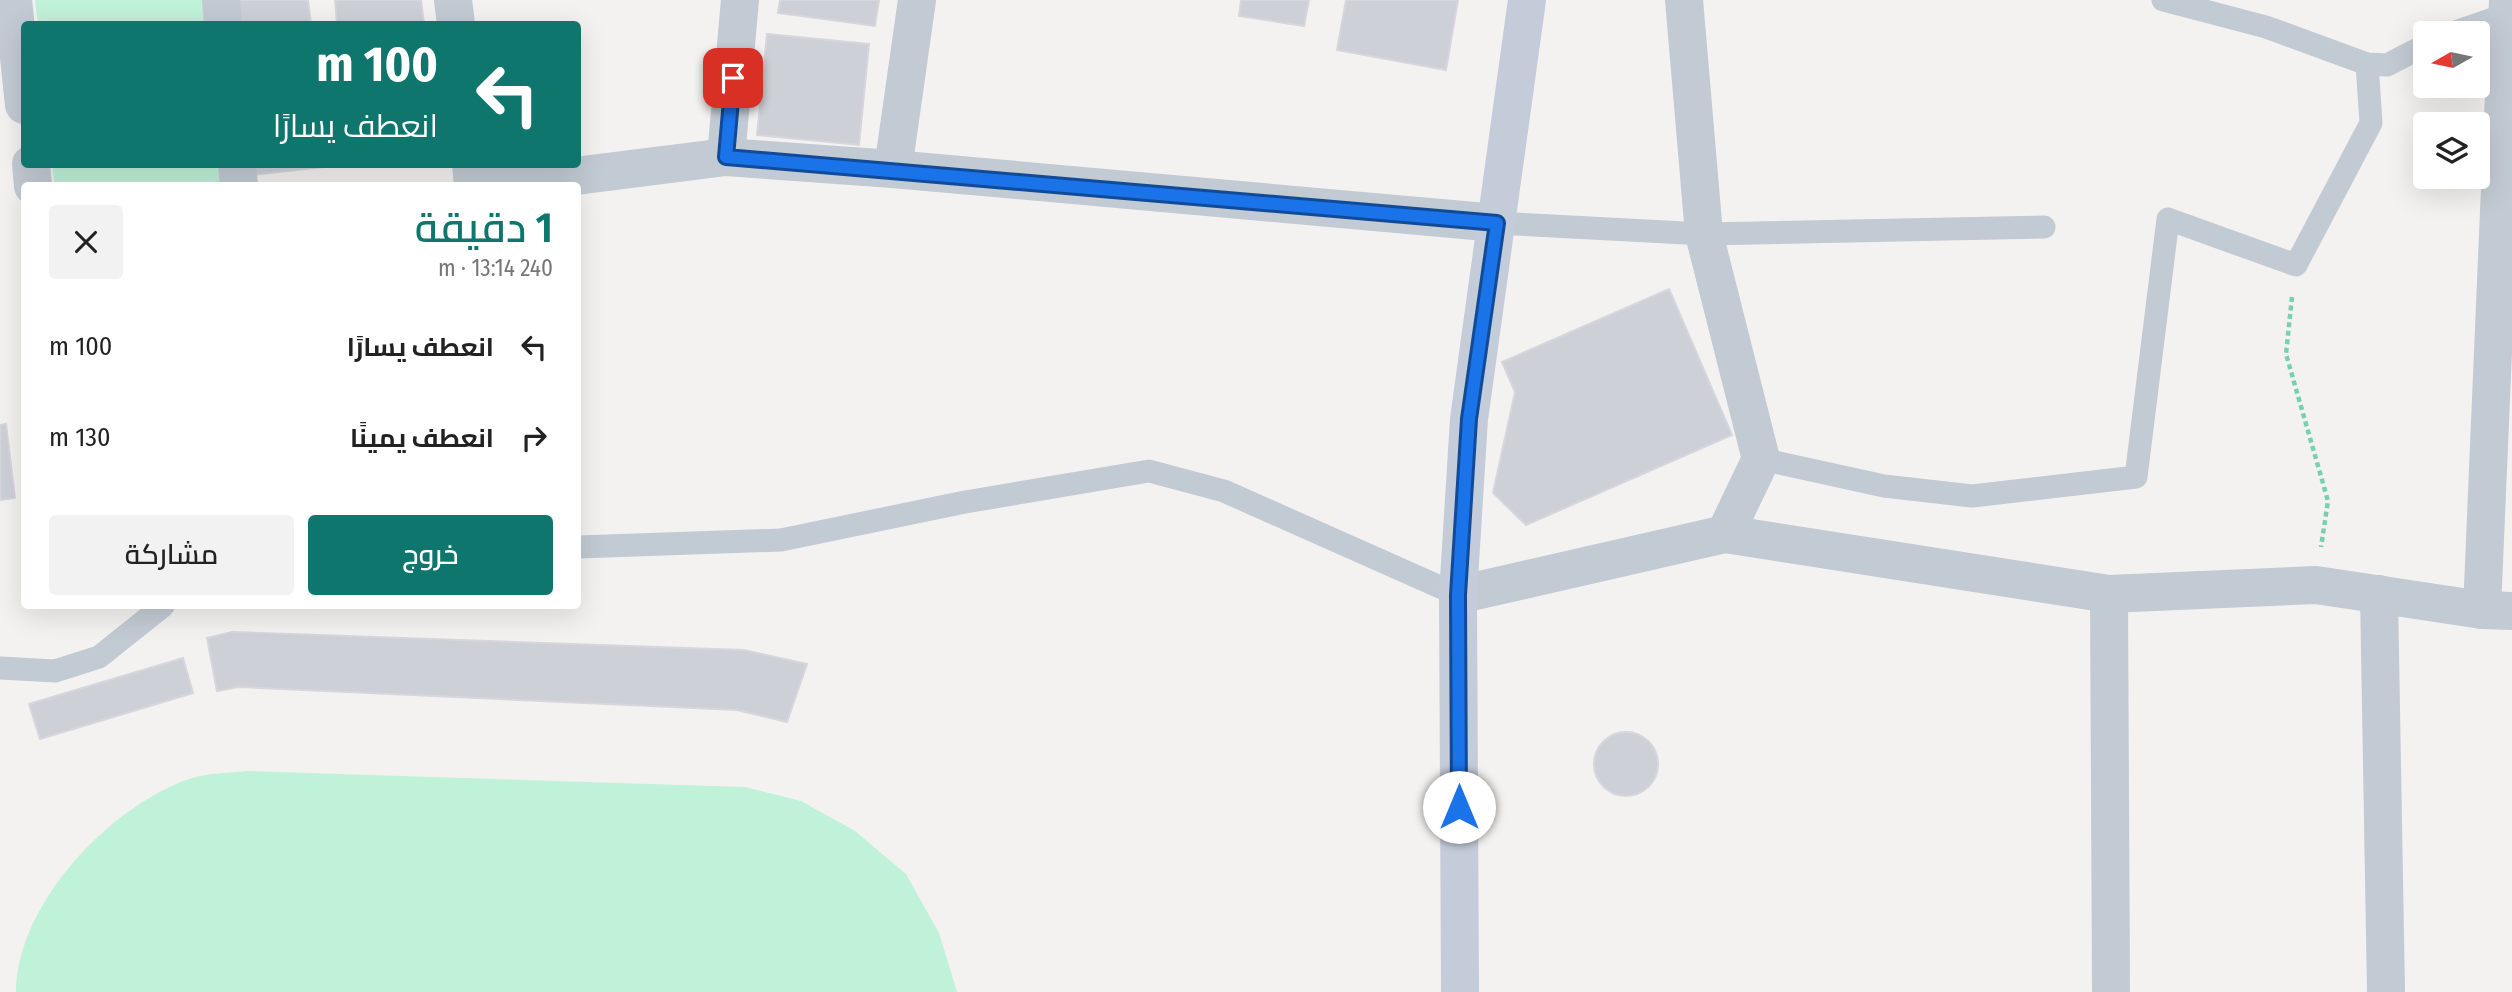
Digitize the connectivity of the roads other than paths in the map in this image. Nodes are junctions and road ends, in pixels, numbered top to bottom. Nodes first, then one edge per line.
1 (13, 0) edge
2 (221, 0) edge
3 (453, 0) edge
4 (740, 0) edge
5 (917, 0) edge
6 (1527, 0) edge
7 (1684, 0) edge
8 (2163, 0) edge
9 (223, 21) edge
10 (456, 21) edge
11 (2508, 24) edge
12 (2490, 27) edge
13 (2413, 51) edge
14 (2367, 64) junction
15 (21, 76) edge
16 (726, 157) junction
17 (893, 169) junction
18 (528, 182) edge
19 (1497, 223) junction
20 (2044, 227) dead end
21 (1704, 234) junction
22 (1761, 459) junction
23 (1725, 534) junction
24 (581, 547) edge
25 (2109, 594) junction
26 (2379, 594) junction
27 (1458, 595) junction
28 (159, 609) edge
29 (2497, 611) edge
30 (0, 668) edge
31 (1461, 992) edge
32 (2111, 992) edge
33 (2386, 992) edge

1 - 15 street
2 - 9 street
3 - 10 street
4 - 16 street
5 - 17 street
6 - 19 street
7 - 21 street
8 - 14 lane
11 - 12 lane
11 - 29 street
13 - 14 lane
14 - 22 lane
16 - 17 street
16 - 18 street
17 - 19 street
19 - 21 lane
19 - 27 street
20 - 21 lane
21 - 22 street
22 - 23 street
23 - 25 street
23 - 27 street
24 - 27 lane
25 - 26 street
25 - 32 street
26 - 29 street
26 - 33 street
27 - 31 street
28 - 30 lane

